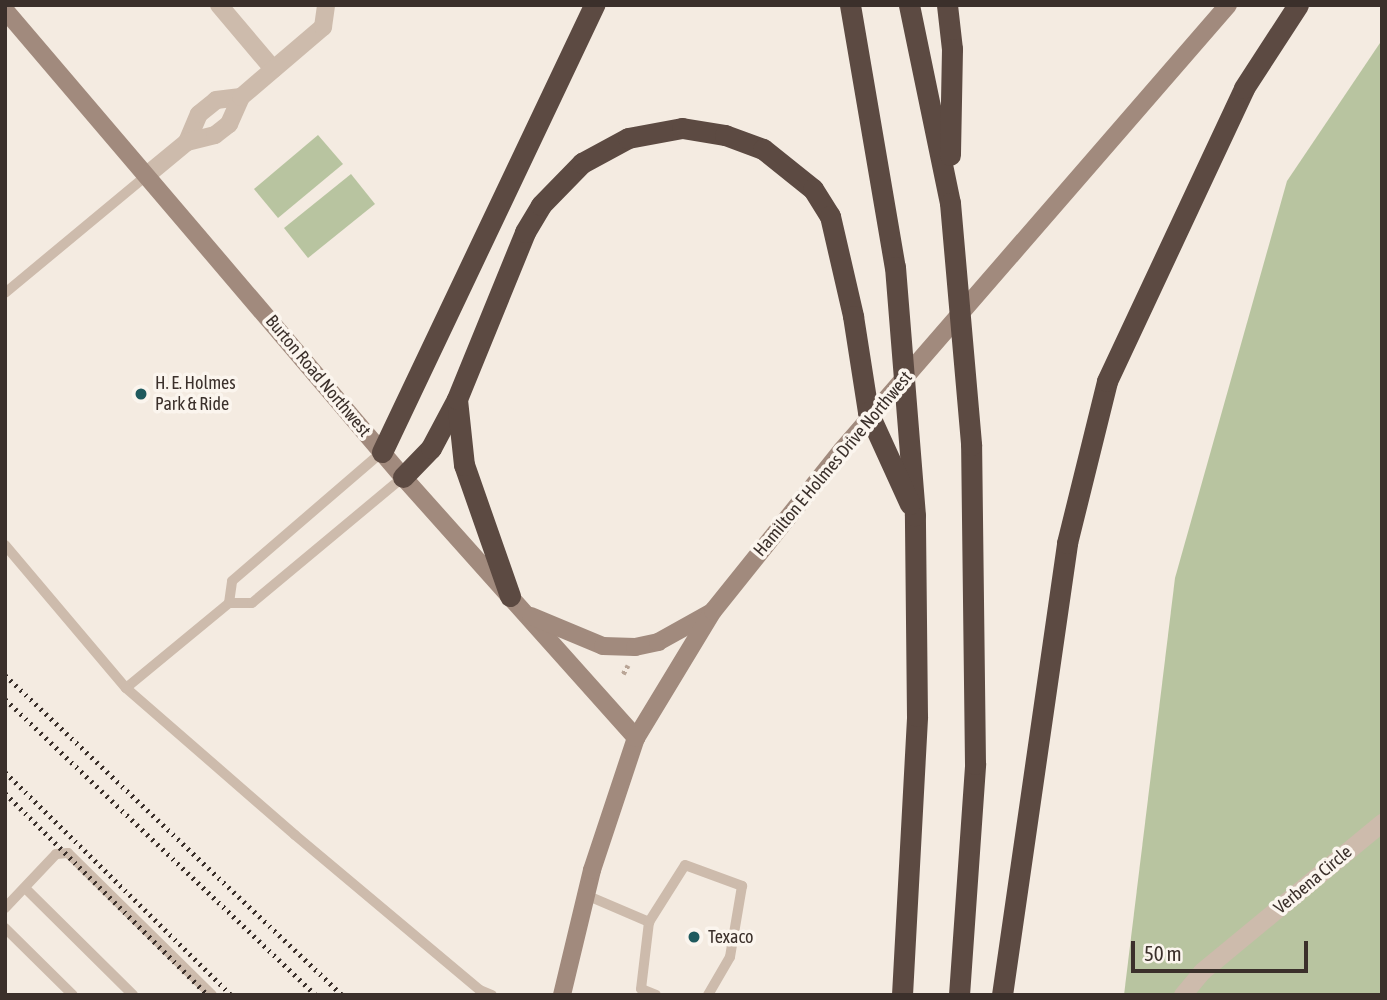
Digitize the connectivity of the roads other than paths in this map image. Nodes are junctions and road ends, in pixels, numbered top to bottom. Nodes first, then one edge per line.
1 (219, 5) edge
2 (326, 5) edge
3 (594, 5) edge
4 (850, 5) edge
5 (909, 5) edge
6 (947, 5) edge
7 (1228, 5) edge
8 (1298, 5) edge
9 (5, 10) edge
10 (274, 69) junction
11 (241, 97) junction
12 (187, 142) junction
13 (147, 175) junction
14 (950, 203) junction
15 (5, 293) edge
16 (457, 399) junction
17 (382, 452) junction
18 (403, 477) junction
19 (915, 515) junction
20 (5, 545) edge
21 (510, 596) junction
22 (229, 603) junction
23 (713, 611) junction
24 (526, 614) junction
25 (126, 688) junction
26 (636, 738) junction
27 (1382, 823) edge
28 (25, 888) junction
29 (586, 895) junction
30 (5, 908) edge
31 (649, 922) junction
32 (5, 928) edge
33 (73, 995) edge
34 (133, 995) edge
35 (212, 995) edge
36 (492, 995) edge
37 (562, 995) edge
38 (656, 995) edge
39 (708, 995) edge
40 (902, 995) edge
41 (959, 995) edge
42 (1002, 995) edge
43 (1183, 995) edge

1 - 10 street
2 - 10 street
3 - 17 highway
4 - 19 highway, bridge
5 - 14 highway
6 - 14 highway
7 - 23 main road, Hamilton E Holmes Drive Northwest
8 - 42 highway
9 - 13 main road, Burton Road Northwest
10 - 11 street
11 - 12 street
11 - 12 street
12 - 13 street
13 - 15 lane
13 - 17 main road, Burton Road Northwest
14 - 41 highway, bridge
16 - 18 highway
16 - 19 highway, bridge
16 - 21 highway
17 - 18 main road, Burton Road Northwest
17 - 22 lane
18 - 21 main road, Burton Road Northwest
18 - 22 lane
19 - 40 highway
20 - 25 lane
21 - 24 main road, Burton Road Northwest
22 - 25 lane
23 - 24 main road
23 - 26 main road, Hamilton E Holmes Drive Northwest
24 - 26 main road, Burton Road Northwest
25 - 36 lane
26 - 29 main road, Hamilton E Holmes Drive Northwest
27 - 43 street, Verbena Circle
28 - 30 lane
28 - 34 lane
28 - 35 lane
29 - 31 lane
29 - 37 main road, Hamilton E Holmes Drive Northwest
31 - 38 lane
31 - 39 lane
32 - 33 lane

